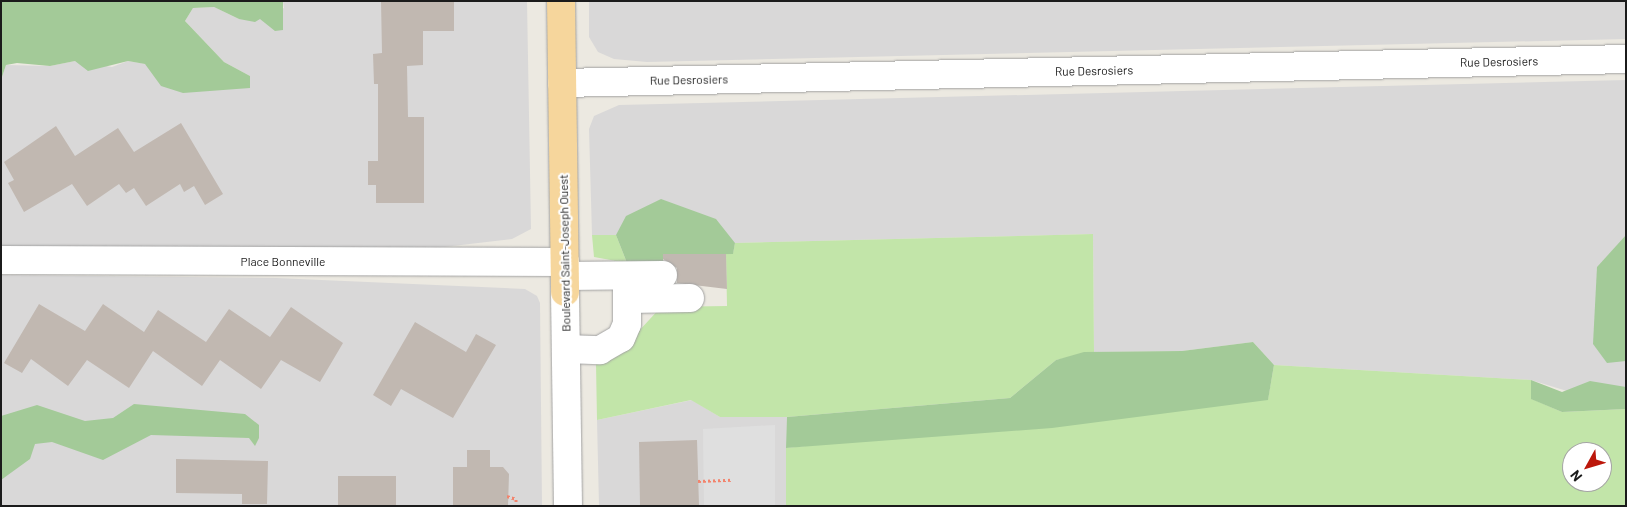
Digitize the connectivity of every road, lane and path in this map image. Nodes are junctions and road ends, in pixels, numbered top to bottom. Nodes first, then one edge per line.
1 (561, 1) edge
2 (1626, 59) edge
3 (562, 83) junction
4 (1, 260) edge
5 (663, 275) dead end
6 (565, 277) junction
7 (627, 287) junction
8 (690, 298) dead end
9 (566, 349) junction
10 (732, 480) dead end
11 (698, 481) dead end
12 (507, 496) dead end
13 (516, 506) edge
14 (568, 506) edge

1 - 3 main road, Boulevard Saint-Joseph Ouest
2 - 3 street, Rue Desrosiers
3 - 6 main road, Boulevard Saint-Joseph Ouest
4 - 6 street, Place Bonneville
5 - 7 street
6 - 7 street, Place Bonneville
6 - 9 street, Boulevard Saint-Joseph Ouest
7 - 8 street
7 - 9 street
9 - 14 street, Boulevard Saint-Joseph Ouest
10 - 11 path
12 - 13 path

